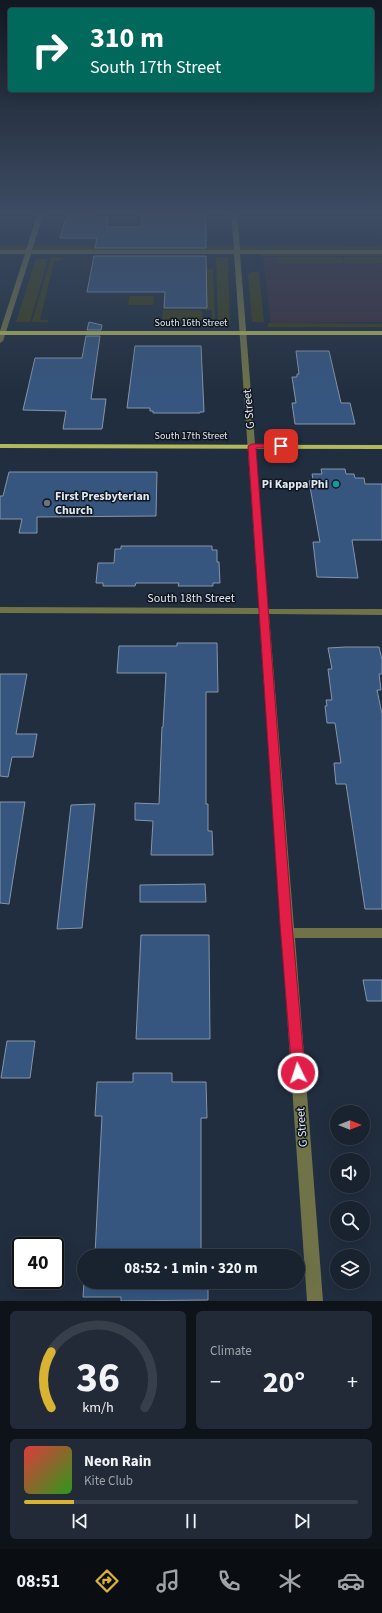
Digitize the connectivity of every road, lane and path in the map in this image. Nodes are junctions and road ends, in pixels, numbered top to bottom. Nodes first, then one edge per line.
1 (21, 273) edge
2 (239, 273) edge
3 (1, 333) edge
4 (243, 333) junction
5 (382, 334) edge
6 (0, 342) edge
7 (0, 446) edge
8 (252, 446) junction
9 (382, 447) edge
10 (0, 610) edge
11 (264, 611) junction
12 (382, 612) edge
13 (287, 933) junction
14 (382, 933) edge
15 (315, 1301) edge

1 - 3 street
2 - 4 street, G Street
3 - 4 main road, South 16th Street
3 - 6 street
4 - 5 main road, South 16th Street
4 - 8 street, G Street
7 - 8 main road, South 17th Street
8 - 9 main road, South 17th Street
8 - 11 street, G Street
10 - 11 street, South 18th Street
11 - 12 street, South 18th Street
11 - 13 street, G Street
13 - 14 street
13 - 15 street, G Street

